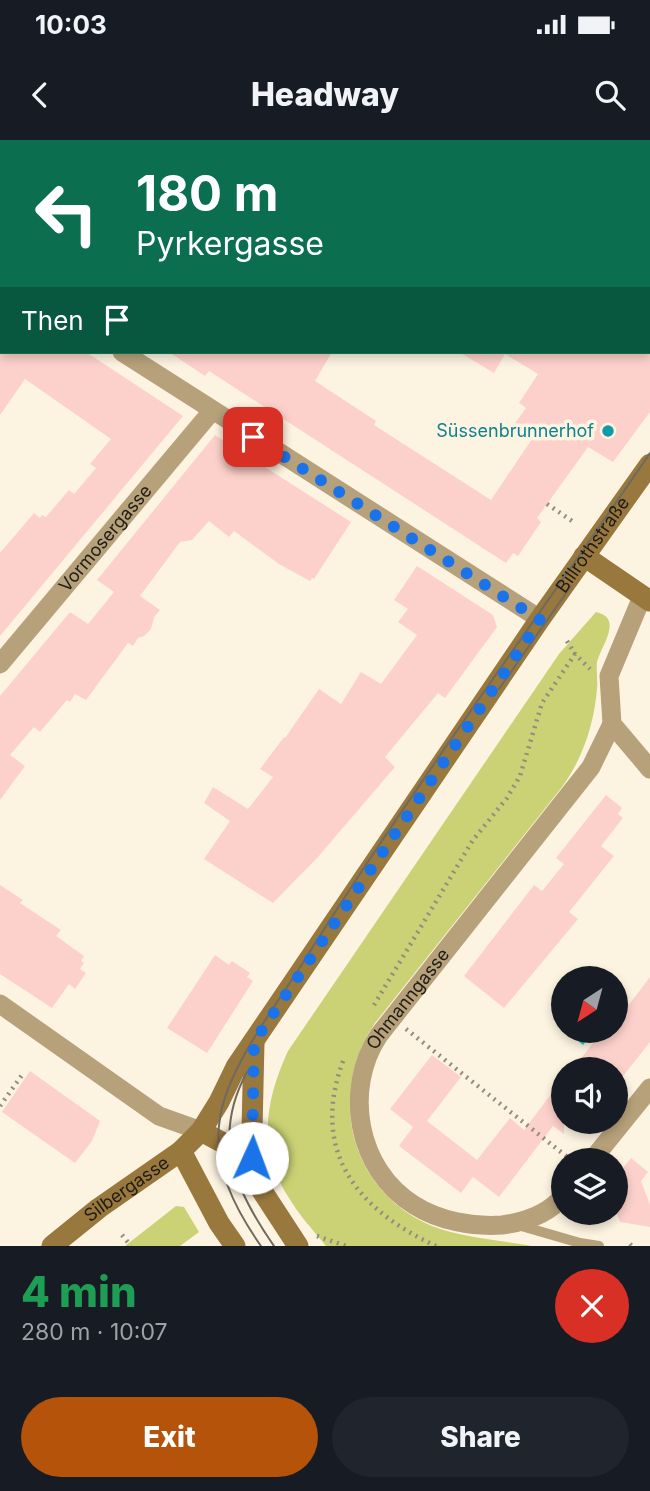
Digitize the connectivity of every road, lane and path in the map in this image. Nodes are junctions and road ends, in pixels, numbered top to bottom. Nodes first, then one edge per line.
1 (125, 354) edge
2 (212, 411) junction
3 (650, 464) edge
4 (547, 504) dead end
5 (575, 523) dead end
6 (584, 556) junction
7 (646, 599) edge
8 (540, 620) junction
9 (567, 641) dead end
10 (575, 654) dead end
11 (0, 664) edge
12 (612, 724) junction
13 (650, 769) edge
14 (0, 1004) edge
15 (400, 1024) dead end
16 (254, 1042) junction
17 (22, 1075) dead end
18 (650, 1088) edge
19 (0, 1105) edge
20 (201, 1131) junction
21 (556, 1148) edge
22 (602, 1148) edge
23 (181, 1152) junction
24 (251, 1173) junction
25 (551, 1206) edge
26 (523, 1221) junction
27 (122, 1235) dead end
28 (305, 1240) edge
29 (52, 1246) edge
30 (131, 1246) edge
31 (235, 1246) edge
32 (346, 1246) edge
33 (599, 1246) edge

1 - 2 street
2 - 8 street
2 - 11 street, Vormosergasse
3 - 6 main road, Billrothstraße
4 - 5 path
6 - 7 main road
6 - 8 main road, Billrothstraße
7 - 12 street
8 - 16 main road, Billrothstraße
9 - 10 path
12 - 13 street
12 - 26 street, Ohmanngasse
14 - 20 street
15 - 21 path
16 - 20 main road, Billrothstraße
16 - 24 main road
17 - 19 path
18 - 22 street
20 - 23 main road, Silbergasse
20 - 24 main road
23 - 29 main road, Silbergasse
23 - 31 main road
24 - 28 main road
25 - 26 street
26 - 33 lane, Ohmanngasse
27 - 30 path
28 - 32 path

